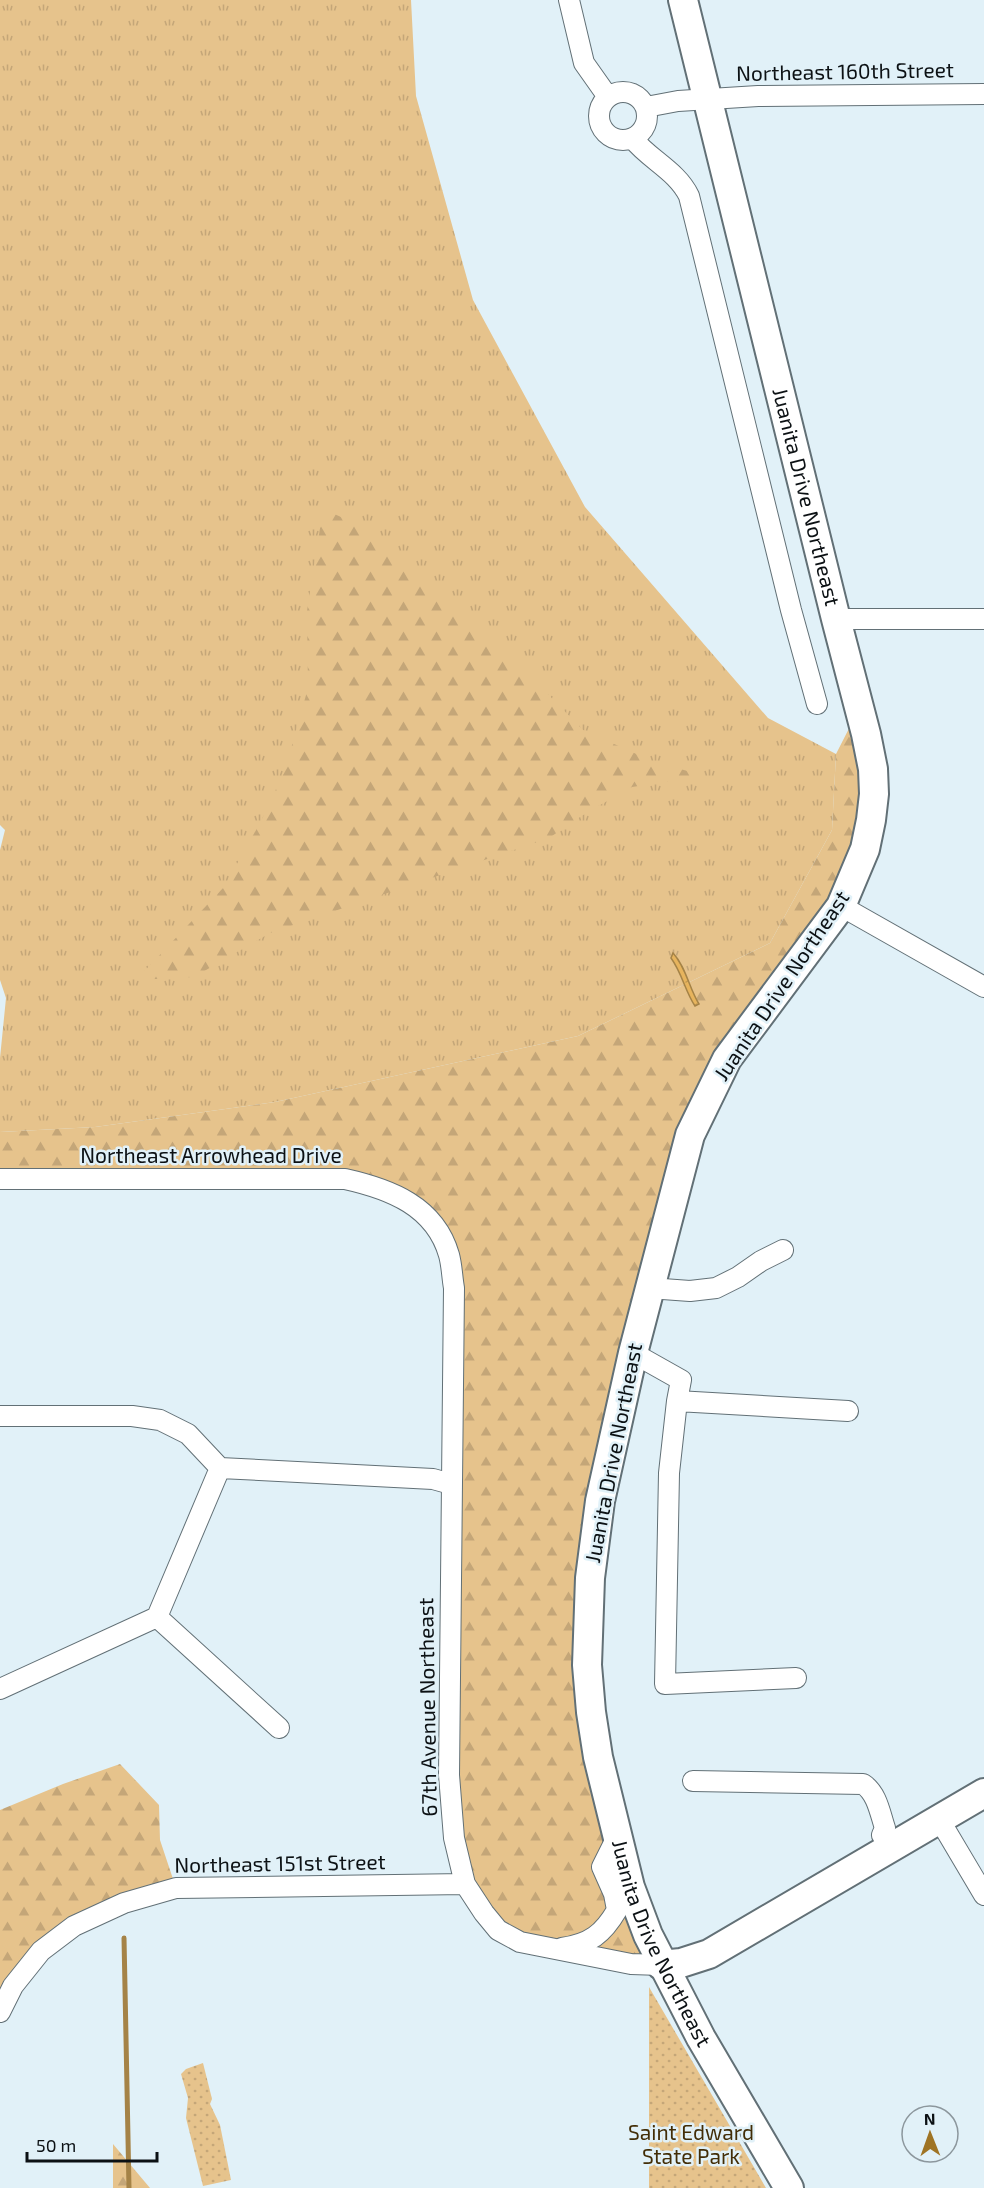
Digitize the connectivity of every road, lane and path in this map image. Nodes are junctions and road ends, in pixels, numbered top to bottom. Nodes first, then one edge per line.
1 (569, 0) edge
2 (684, 0) edge
3 (984, 94) edge
4 (608, 97) junction
5 (707, 99) junction
6 (646, 107) junction
7 (633, 139) junction
8 (836, 619) junction
9 (984, 619) edge
10 (817, 704) dead end
11 (841, 906) junction
12 (984, 987) edge
13 (0, 1179) edge
14 (783, 1250) dead end
15 (649, 1288) junction
16 (633, 1353) junction
17 (677, 1401) junction
18 (848, 1411) dead end
19 (0, 1416) edge
20 (220, 1468) junction
21 (451, 1484) junction
22 (157, 1617) junction
23 (796, 1678) dead end
24 (0, 1689) edge
25 (279, 1728) dead end
26 (693, 1781) dead end
27 (984, 1793) edge
28 (939, 1819) junction
29 (617, 1837) junction
30 (891, 1847) junction
31 (465, 1884) junction
32 (984, 1895) edge
33 (554, 1949) junction
34 (661, 1965) junction
35 (0, 2012) edge
36 (789, 2188) edge

1 - 4 street
2 - 5 main road, Juanita Drive Northeast
3 - 5 street, Northeast 160th Street
4 - 6 street
4 - 7 street
5 - 6 street, Northeast 160th Street
5 - 8 main road, Juanita Drive Northeast
6 - 7 street
7 - 10 street
8 - 9 street
8 - 11 main road, Juanita Drive Northeast
11 - 12 street
11 - 15 main road, Juanita Drive Northeast
13 - 21 street, Northeast Arrowhead Drive
14 - 15 street
15 - 16 main road, Juanita Drive Northeast
16 - 17 street
16 - 29 main road, Juanita Drive Northeast
17 - 18 street
17 - 23 street
19 - 20 street
20 - 21 street
20 - 22 street
21 - 31 street, 67th Avenue Northeast
22 - 24 street
22 - 25 street
26 - 30 street
27 - 28 main road
28 - 30 main road
28 - 32 street
29 - 33 street, 67th Avenue Northeast
29 - 34 main road, Juanita Drive Northeast
30 - 34 main road
31 - 33 street, 67th Avenue Northeast
31 - 35 street, Northeast 151st Street
33 - 34 street, 67th Avenue Northeast
34 - 36 main road, Juanita Drive Northeast

